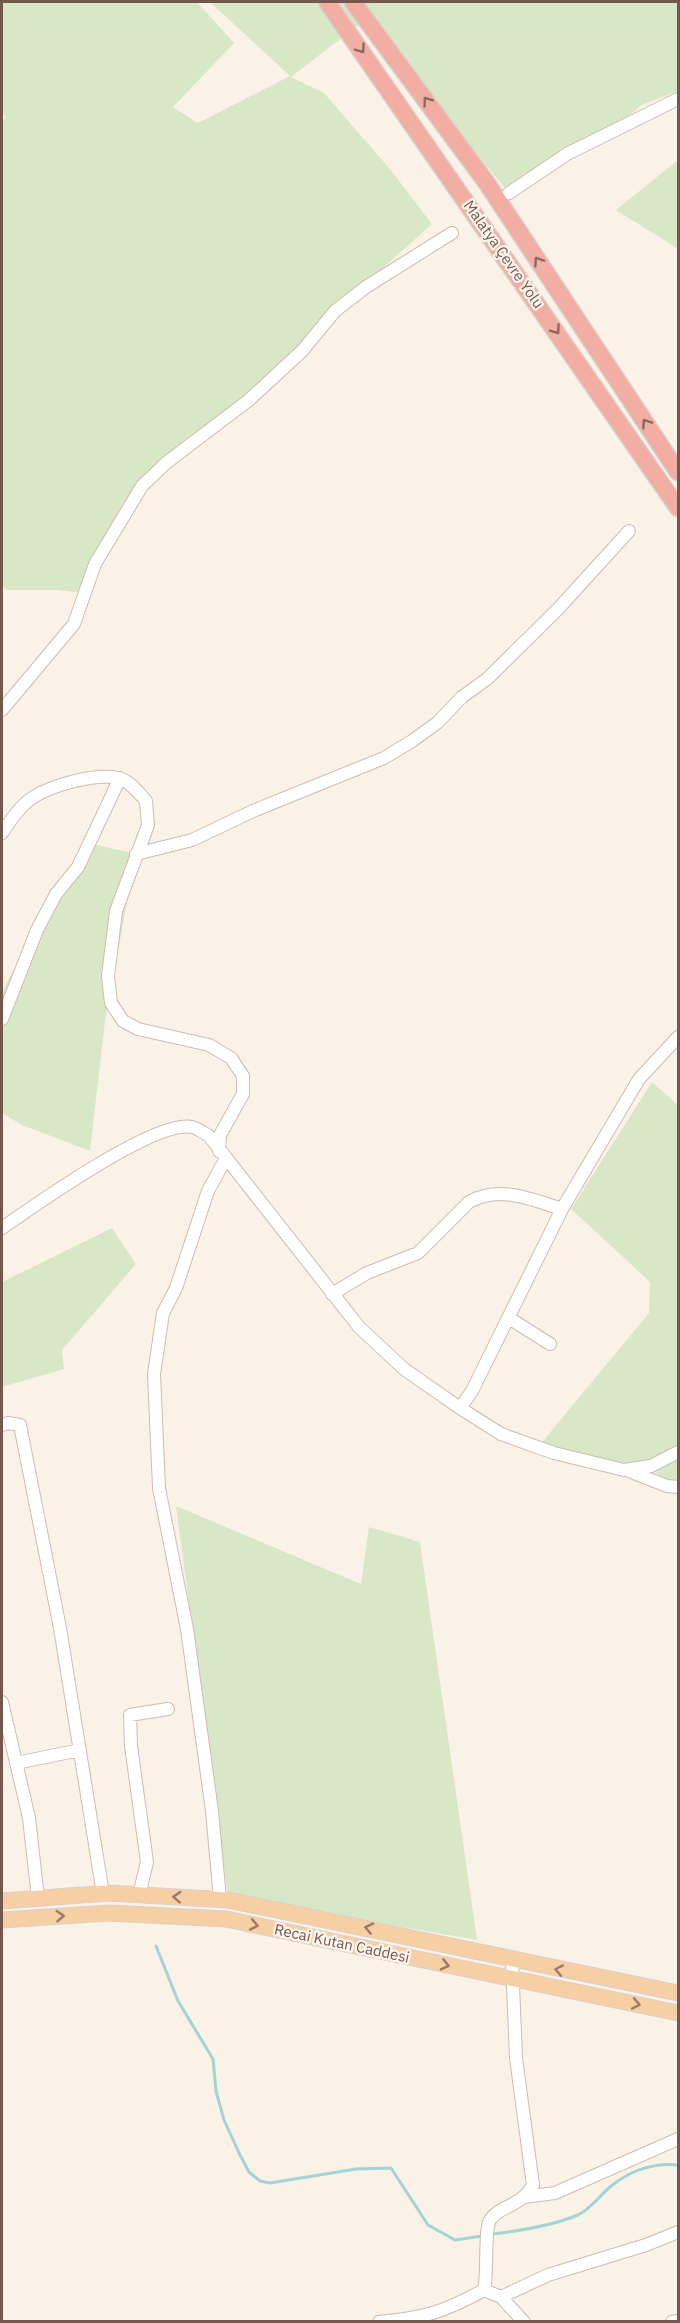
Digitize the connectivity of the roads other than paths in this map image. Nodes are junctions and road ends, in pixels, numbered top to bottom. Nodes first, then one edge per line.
1 (327, 2) edge
2 (353, 2) edge
3 (678, 99) edge
4 (509, 193) dead end
5 (452, 233) dead end
6 (678, 472) edge
7 (678, 508) edge
8 (629, 531) dead end
9 (2, 710) edge
10 (120, 778) junction
11 (2, 833) edge
12 (136, 854) junction
13 (2, 1019) edge
14 (678, 1037) edge
15 (225, 1125) junction
16 (192, 1127) junction
17 (222, 1156) junction
18 (562, 1209) junction
19 (2, 1228) edge
20 (332, 1293) junction
21 (509, 1318) junction
22 (550, 1344) dead end
23 (460, 1408) junction
24 (2, 1425) edge
25 (678, 1452) edge
26 (624, 1470) junction
27 (678, 1487) edge
28 (2, 1702) edge
29 (168, 1708) dead end
30 (4, 1726) edge
31 (80, 1750) junction
32 (16, 1763) junction
33 (103, 1894) junction
34 (139, 1895) junction
35 (38, 1898) junction
36 (220, 1899) junction
37 (2, 1900) edge
38 (2, 1920) edge
39 (512, 1960) junction
40 (512, 1980) junction
41 (678, 1993) edge
42 (678, 2013) edge
43 (678, 2139) edge
44 (524, 2197) junction
45 (678, 2232) edge
46 (484, 2290) junction
47 (501, 2297) junction
48 (678, 2321) edge
49 (379, 2322) edge
50 (524, 2322) edge
51 (672, 2322) edge

1 -> 7 highway, Malatya Çevre Yolu
6 -> 2 highway, Malatya Çevre Yolu
3 - 4 street
5 - 9 street
8 - 12 street
10 - 11 street
10 - 12 street
10 - 13 street
12 - 15 street
14 - 18 street
15 - 16 street
15 - 17 street
16 - 17 street
16 - 19 street
17 - 20 street
17 - 36 street
18 - 20 street
18 - 21 street
20 - 23 street
21 - 22 street
21 - 23 street
23 - 26 street
24 - 31 street
25 - 26 street
26 - 27 street
28 - 30 street
29 - 34 street
30 - 32 street
31 - 32 street
31 - 33 street
32 - 35 street
33 - 34 main road, Recai Kutan Caddesi
33 - 35 main road, Recai Kutan Caddesi
36 -> 34 main road, Recai Kutan Caddesi
35 - 37 main road, Recai Kutan Caddesi
39 -> 36 main road, Recai Kutan Caddesi
38 -> 40 main road, Recai Kutan Caddesi
39 - 40 street
41 -> 39 main road, Recai Kutan Caddesi
40 -> 42 main road, Recai Kutan Caddesi
40 - 44 street
43 - 44 street
44 - 46 street
45 - 47 street
46 - 47 street
46 - 49 street
47 - 50 street
48 - 51 street

